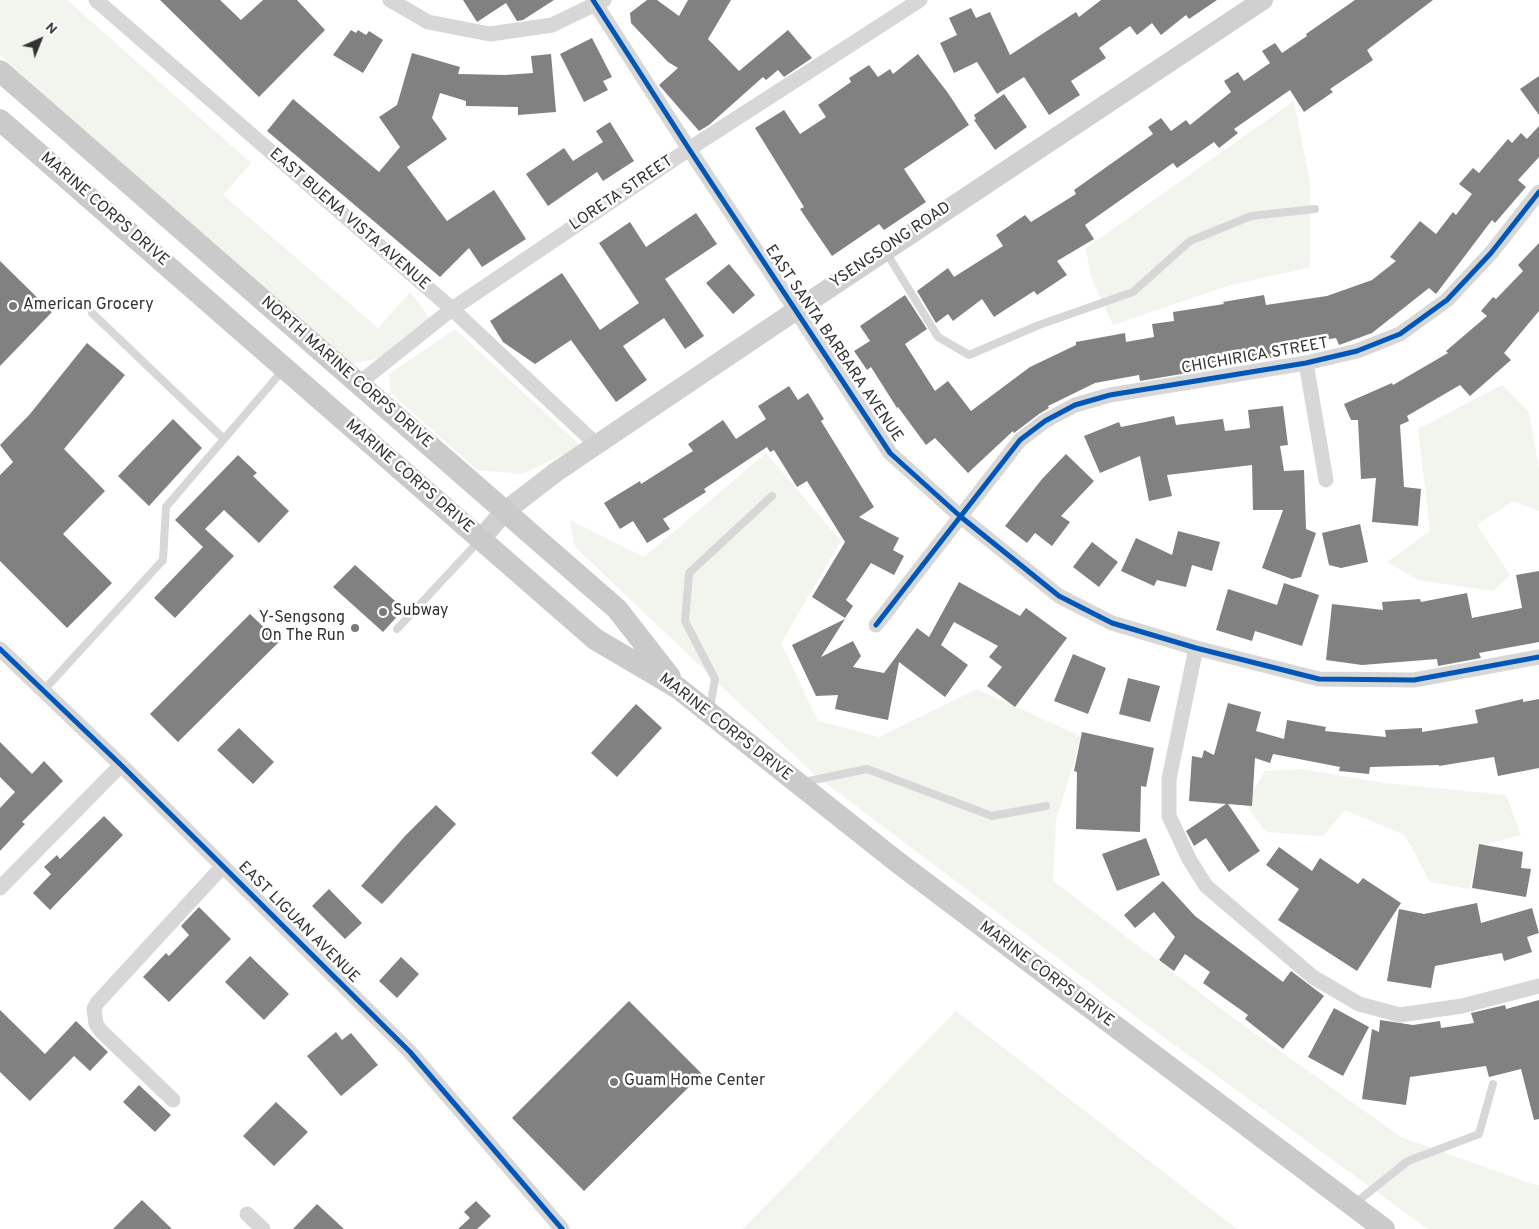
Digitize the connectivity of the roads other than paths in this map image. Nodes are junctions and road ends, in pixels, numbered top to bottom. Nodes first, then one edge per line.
1 (96, 0) edge
2 (390, 0) edge
3 (920, 0) edge
4 (1263, 0) edge
5 (598, 1) edge
6 (0, 71) edge
7 (0, 120) edge
8 (689, 148) junction
9 (1539, 192) edge
10 (1315, 209) dead end
11 (885, 251) junction
12 (452, 310) junction
13 (795, 310) junction
14 (92, 312) dead end
15 (1306, 363) junction
16 (284, 368) junction
17 (358, 384) junction
18 (224, 439) junction
19 (597, 445) junction
20 (1326, 480) dead end
21 (772, 496) dead end
22 (504, 512) junction
23 (961, 517) junction
24 (481, 539) junction
25 (876, 625) dead end
26 (397, 629) dead end
27 (1196, 648) junction
28 (0, 649) edge
29 (1539, 657) edge
30 (678, 688) junction
31 (43, 691) junction
32 (709, 713) junction
33 (121, 765) junction
34 (797, 784) junction
35 (1046, 806) dead end
36 (223, 866) junction
37 (0, 888) edge
38 (1539, 986) edge
39 (1493, 1084) dead end
40 (173, 1100) dead end
41 (1352, 1205) junction
42 (247, 1214) dead end
43 (263, 1229) edge
44 (562, 1229) edge
45 (1384, 1229) edge

1 - 12 street, EAST BUENA VISTA AVENUE
2 - 5 street
3 - 8 street, LORETA STREET
4 - 11 main road, YSENGSONG ROAD
5 - 8 street, EAST SANTA BARBARA AVENUE
6 - 17 main road, NORTH MARINE CORPS DRIVE
7 - 16 main road, MARINE CORPS DRIVE
8 - 12 street, LORETA STREET
8 - 13 street, EAST SANTA BARBARA AVENUE
9 - 15 street, CHICHIRICA STREET
10 - 11 lane
11 - 13 main road, YSENGSONG ROAD
12 - 17 street, LORETA STREET
12 - 19 street, EAST BUENA VISTA AVENUE
13 - 19 main road, YSENGSONG ROAD
13 - 23 street, EAST SANTA BARBARA AVENUE
14 - 18 lane
15 - 20 street
15 - 23 street, CHICHIRICA STREET
16 - 18 lane
16 - 24 main road, MARINE CORPS DRIVE
17 - 22 main road, NORTH MARINE CORPS DRIVE
18 - 31 lane
19 - 22 main road, YSENGSONG ROAD
21 - 32 lane
22 - 24 main road, YSENGSONG ROAD
22 - 30 main road, NORTH MARINE CORPS DRIVE
23 - 25 street, CHICHIRICA STREET
23 - 27 street, EAST SANTA BARBARA AVENUE
24 - 26 lane
24 - 30 main road, MARINE CORPS DRIVE
27 - 29 street, EAST SANTA BARBARA AVENUE
27 - 38 street
28 - 31 street, EAST LIGUAN AVENUE
30 - 32 main road, MARINE CORPS DRIVE
31 - 33 street, EAST LIGUAN AVENUE
32 - 34 main road, MARINE CORPS DRIVE
33 - 36 street, EAST LIGUAN AVENUE
33 - 37 street
34 - 35 lane
34 - 41 main road, MARINE CORPS DRIVE
36 - 40 street
36 - 44 street, EAST LIGUAN AVENUE
39 - 41 lane
41 - 45 main road, MARINE CORPS DRIVE
42 - 43 street

